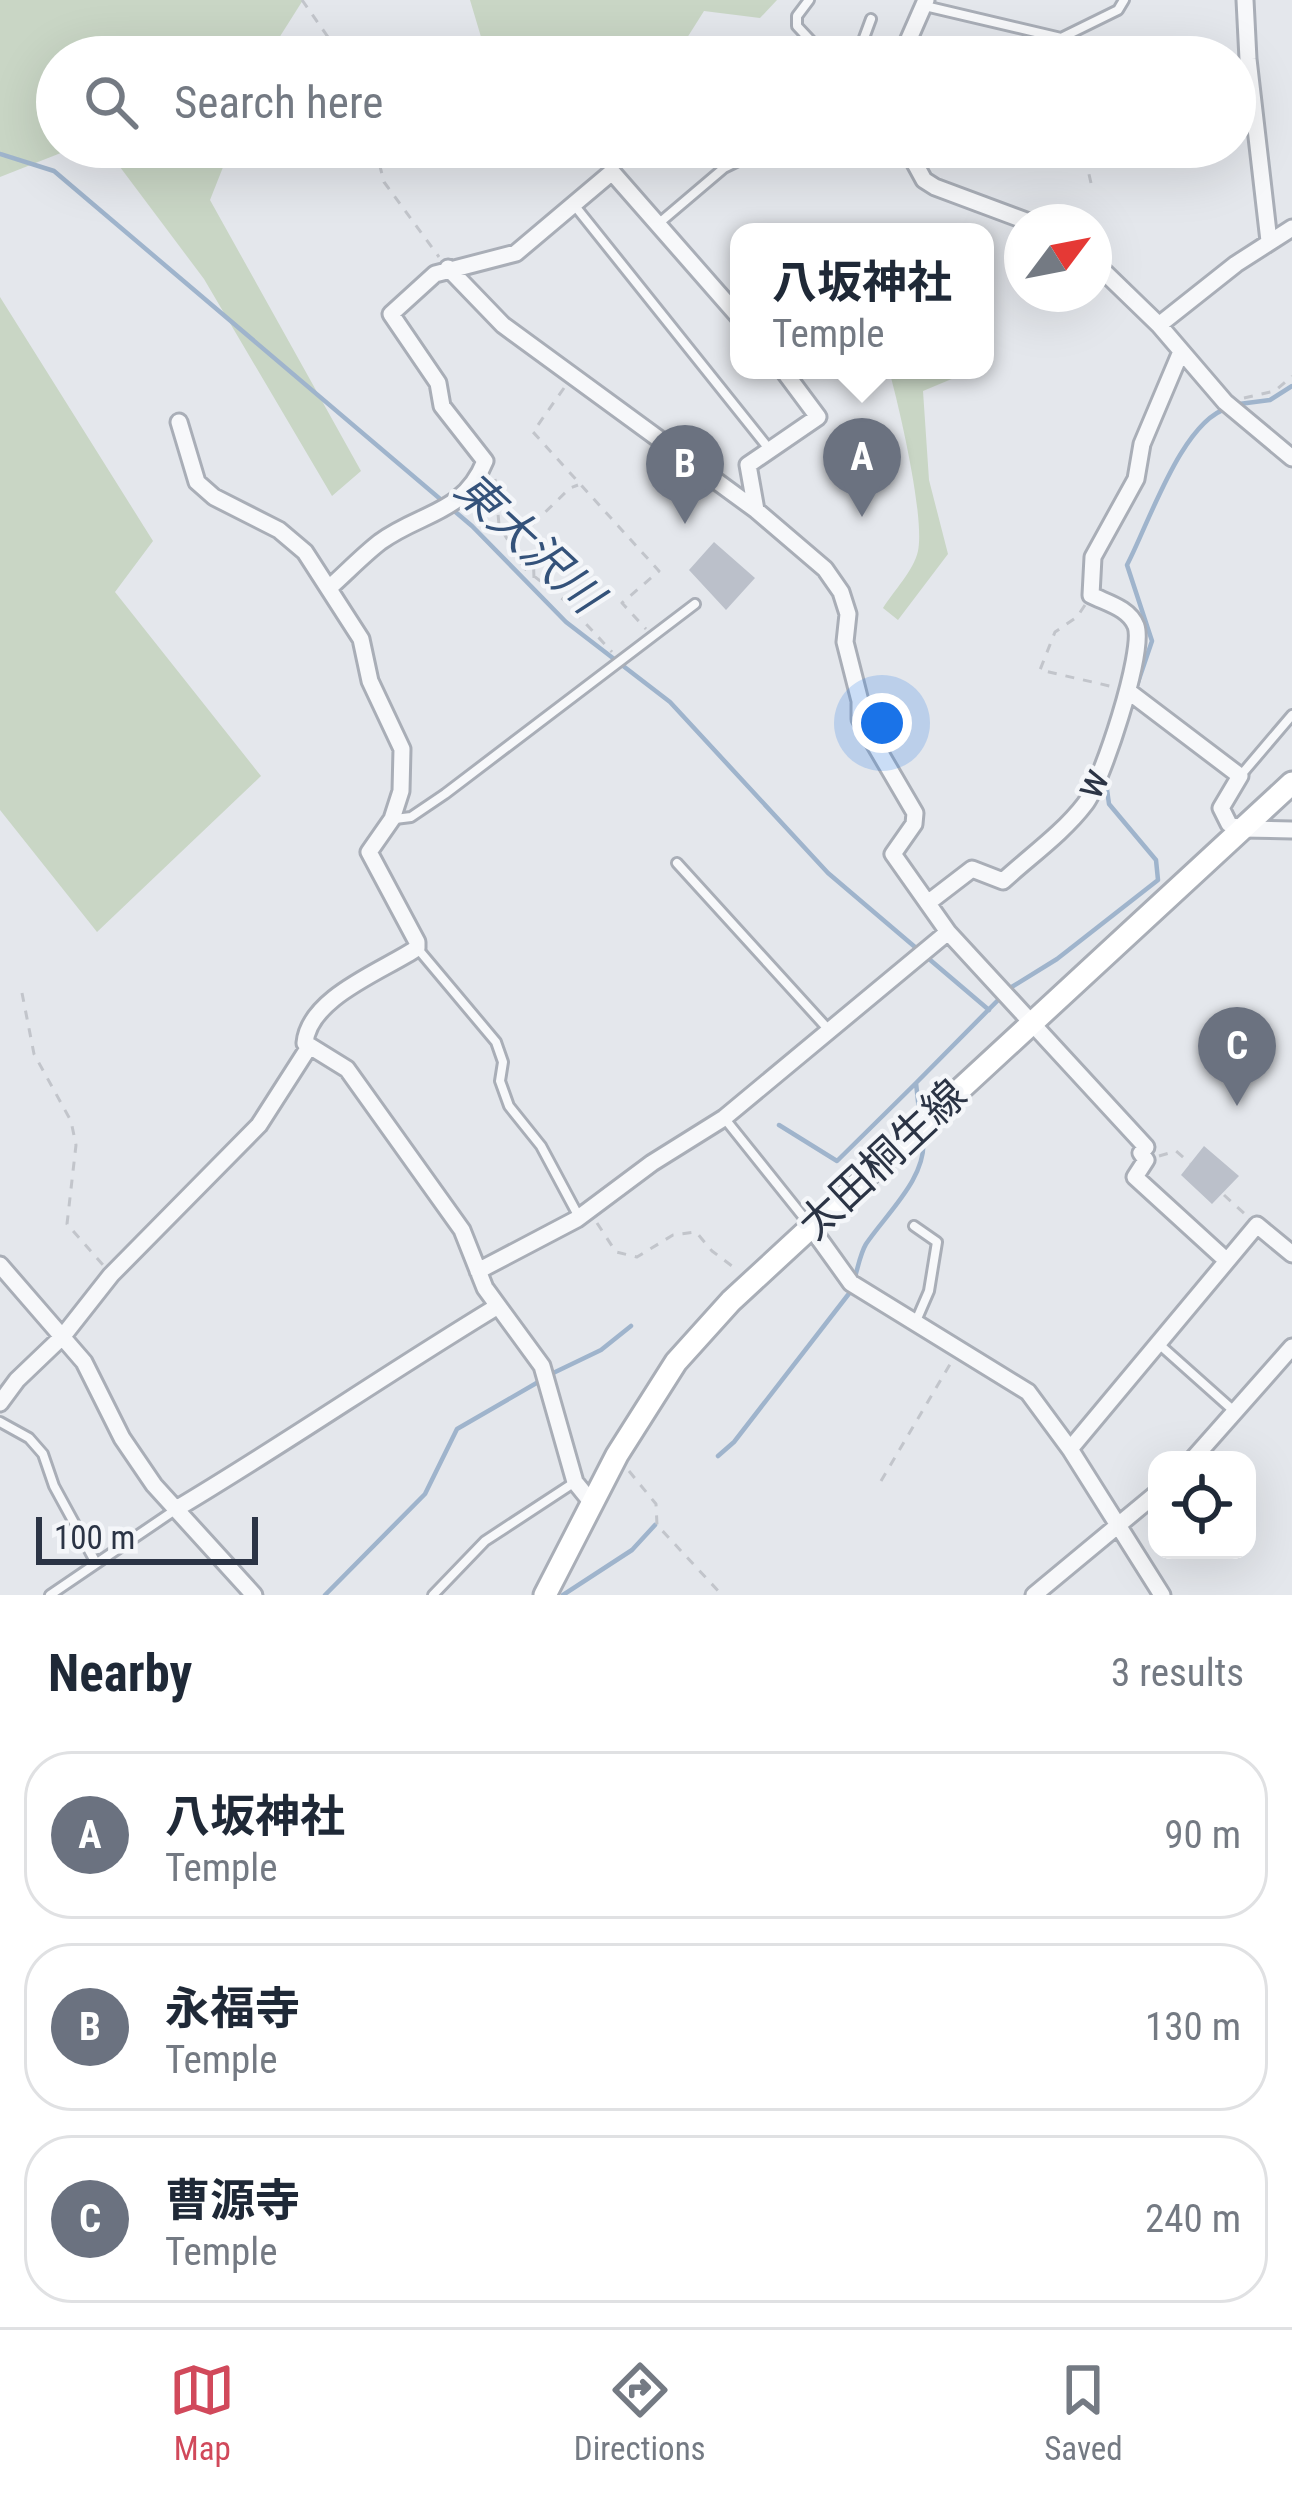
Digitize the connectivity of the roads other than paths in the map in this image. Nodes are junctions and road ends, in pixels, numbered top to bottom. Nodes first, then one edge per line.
1 (809, 0) edge
2 (1124, 0) edge
3 (1245, 0) edge
4 (925, 3) edge
5 (871, 19) dead end
6 (1053, 35) edge
7 (806, 36) edge
8 (865, 36) edge
9 (911, 36) edge
10 (1065, 36) edge
11 (1243, 36) edge
12 (1256, 156) edge
13 (724, 168) edge
14 (917, 168) edge
15 (574, 205) junction
16 (1004, 213) edge
17 (658, 224) junction
18 (1292, 228) edge
19 (1269, 241) junction
20 (448, 268) junction
21 (1112, 279) edge
22 (730, 307) edge
23 (1159, 325) junction
24 (1180, 354) junction
25 (790, 379) edge
26 (179, 422) dead end
27 (770, 450) junction
28 (1292, 458) edge
29 (756, 510) junction
30 (329, 588) junction
31 (695, 604) dead end
32 (1132, 694) junction
33 (1292, 715) edge
34 (1240, 776) junction
35 (1292, 783) edge
36 (392, 819) junction
37 (1242, 829) junction
38 (1292, 830) edge
39 (677, 863) dead end
40 (929, 902) junction
41 (948, 932) junction
42 (417, 948) junction
43 (1030, 1022) junction
44 (828, 1029) junction
45 (309, 1047) junction
46 (724, 1118) junction
47 (584, 1214) junction
48 (810, 1226) junction
49 (914, 1226) dead end
50 (1292, 1254) edge
51 (1227, 1261) junction
52 (0, 1265) edge
53 (478, 1271) junction
54 (498, 1306) junction
55 (915, 1322) junction
56 (63, 1336) junction
57 (1157, 1343) junction
58 (1292, 1347) edge
59 (0, 1402) edge
60 (1235, 1412) junction
61 (0, 1422) edge
62 (1070, 1449) junction
63 (1200, 1451) edge
64 (575, 1482) junction
65 (1148, 1501) edge
66 (592, 1503) junction
67 (176, 1510) junction
68 (1119, 1526) junction
69 (96, 1563) junction
70 (50, 1595) edge
71 (254, 1595) edge
72 (433, 1595) edge
73 (545, 1595) edge
74 (1034, 1595) edge
75 (1162, 1595) edge

1 - 7 lane
2 - 10 lane
3 - 11 street
4 - 6 lane
4 - 9 street
5 - 8 lane
12 - 19 street
13 - 17 lane
14 - 16 street
15 - 17 street
15 - 20 street
15 - 27 lane
17 - 22 street
18 - 19 street
19 - 23 street
20 - 29 street
20 - 30 street
21 - 23 street
23 - 24 street
24 - 28 street
24 - 32 street, w
25 - 27 street
26 - 30 street
27 - 29 street
29 - 40 street
30 - 36 street
31 - 36 lane
32 - 34 street
32 - 40 street, w
33 - 34 lane
34 - 37 street
35 - 37 main road, 太田桐生線
36 - 42 street
37 - 38 street
37 - 43 main road, 太田桐生線
39 - 44 lane
40 - 41 street
41 - 43 street
41 - 44 street
42 - 45 street
42 - 47 lane
43 - 48 main road, 太田桐生線
43 - 51 street
44 - 46 street
45 - 53 street
45 - 56 street
46 - 47 street
46 - 48 lane
47 - 53 street
48 - 55 street
48 - 66 main road, 太田桐生線
49 - 55 lane
50 - 51 street
51 - 57 street
52 - 56 street
53 - 54 street
54 - 64 street
54 - 67 street
55 - 62 street
56 - 59 street
56 - 67 street
57 - 60 lane
57 - 62 street
58 - 60 street
60 - 63 street
61 - 69 lane
62 - 68 street
64 - 66 street
64 - 72 lane
65 - 68 street
66 - 73 main road, 太田桐生線
67 - 69 lane
67 - 71 street
68 - 74 street
68 - 75 street
69 - 70 lane

